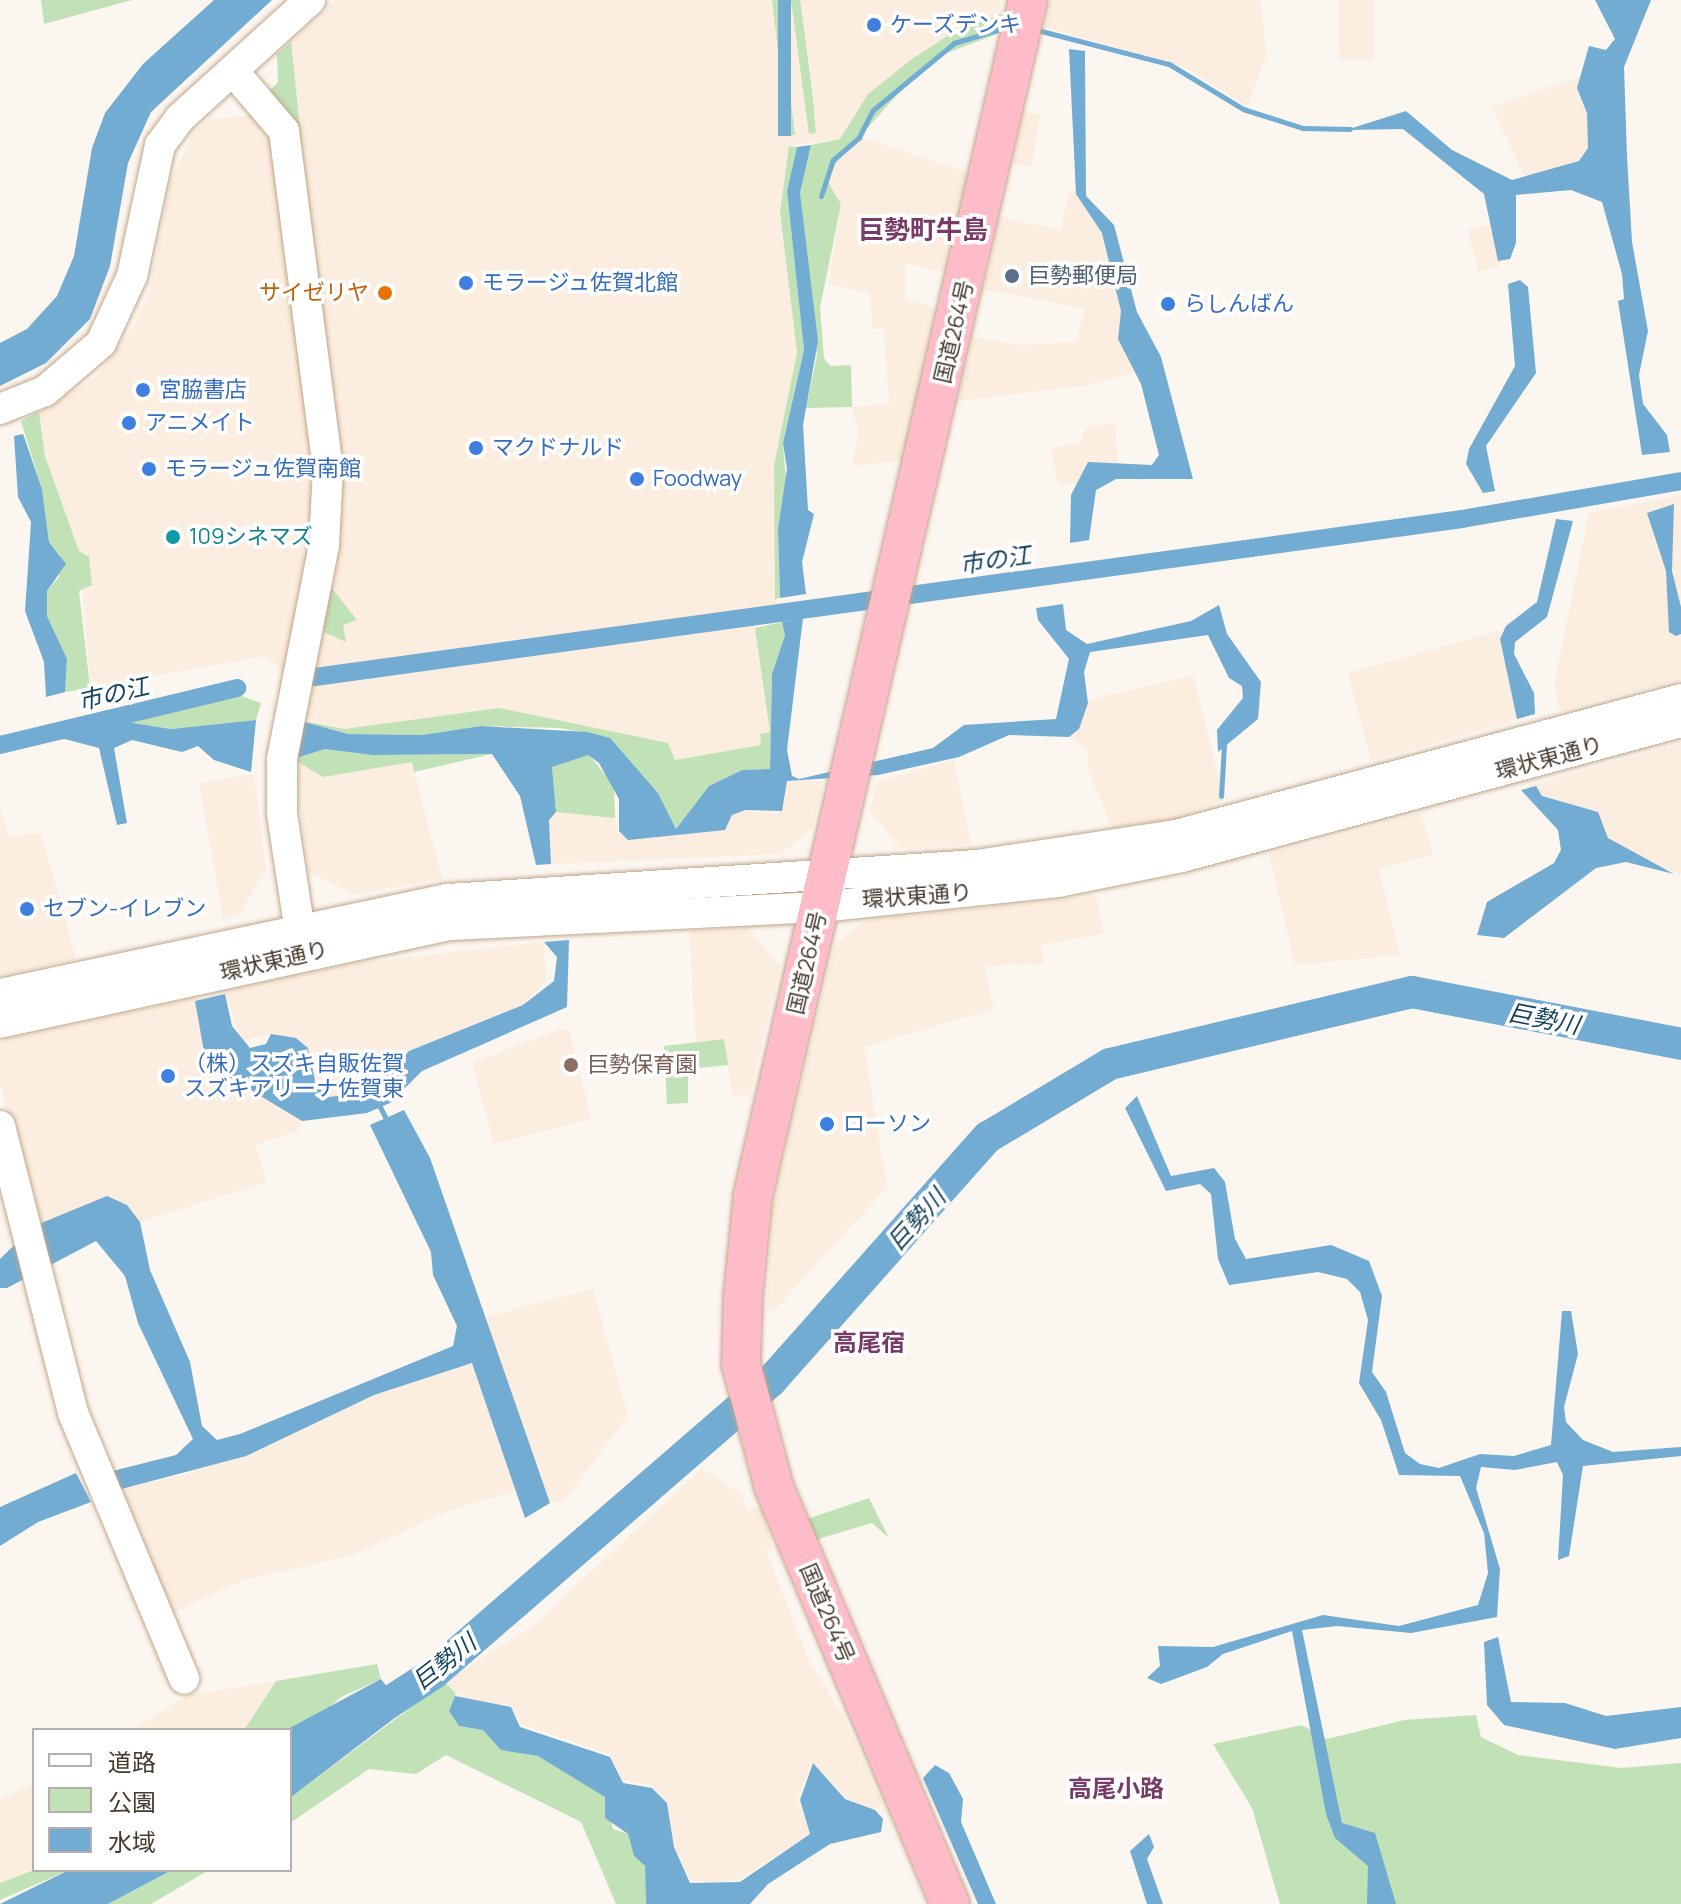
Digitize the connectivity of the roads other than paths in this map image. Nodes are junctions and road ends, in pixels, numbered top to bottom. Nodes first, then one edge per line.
1 (310, 0) edge
2 (1028, 0) edge
3 (233, 71) junction
4 (0, 409) edge
5 (1681, 699) edge
6 (1681, 722) edge
7 (823, 892) junction
8 (301, 940) junction
9 (0, 994) edge
10 (0, 1023) edge
11 (0, 1126) edge
12 (184, 1679) dead end
13 (950, 1904) edge

1 - 3 main road
2 - 7 highway, 国道264号
3 - 4 main road
3 - 8 main road
5 - 7 main road, 環状東通り
6 - 7 main road, 環状東通り
7 - 8 main road, 環状東通り
7 - 13 highway, 国道264号
8 - 9 main road, 環状東通り
8 - 10 main road, 環状東通り
11 - 12 main road

